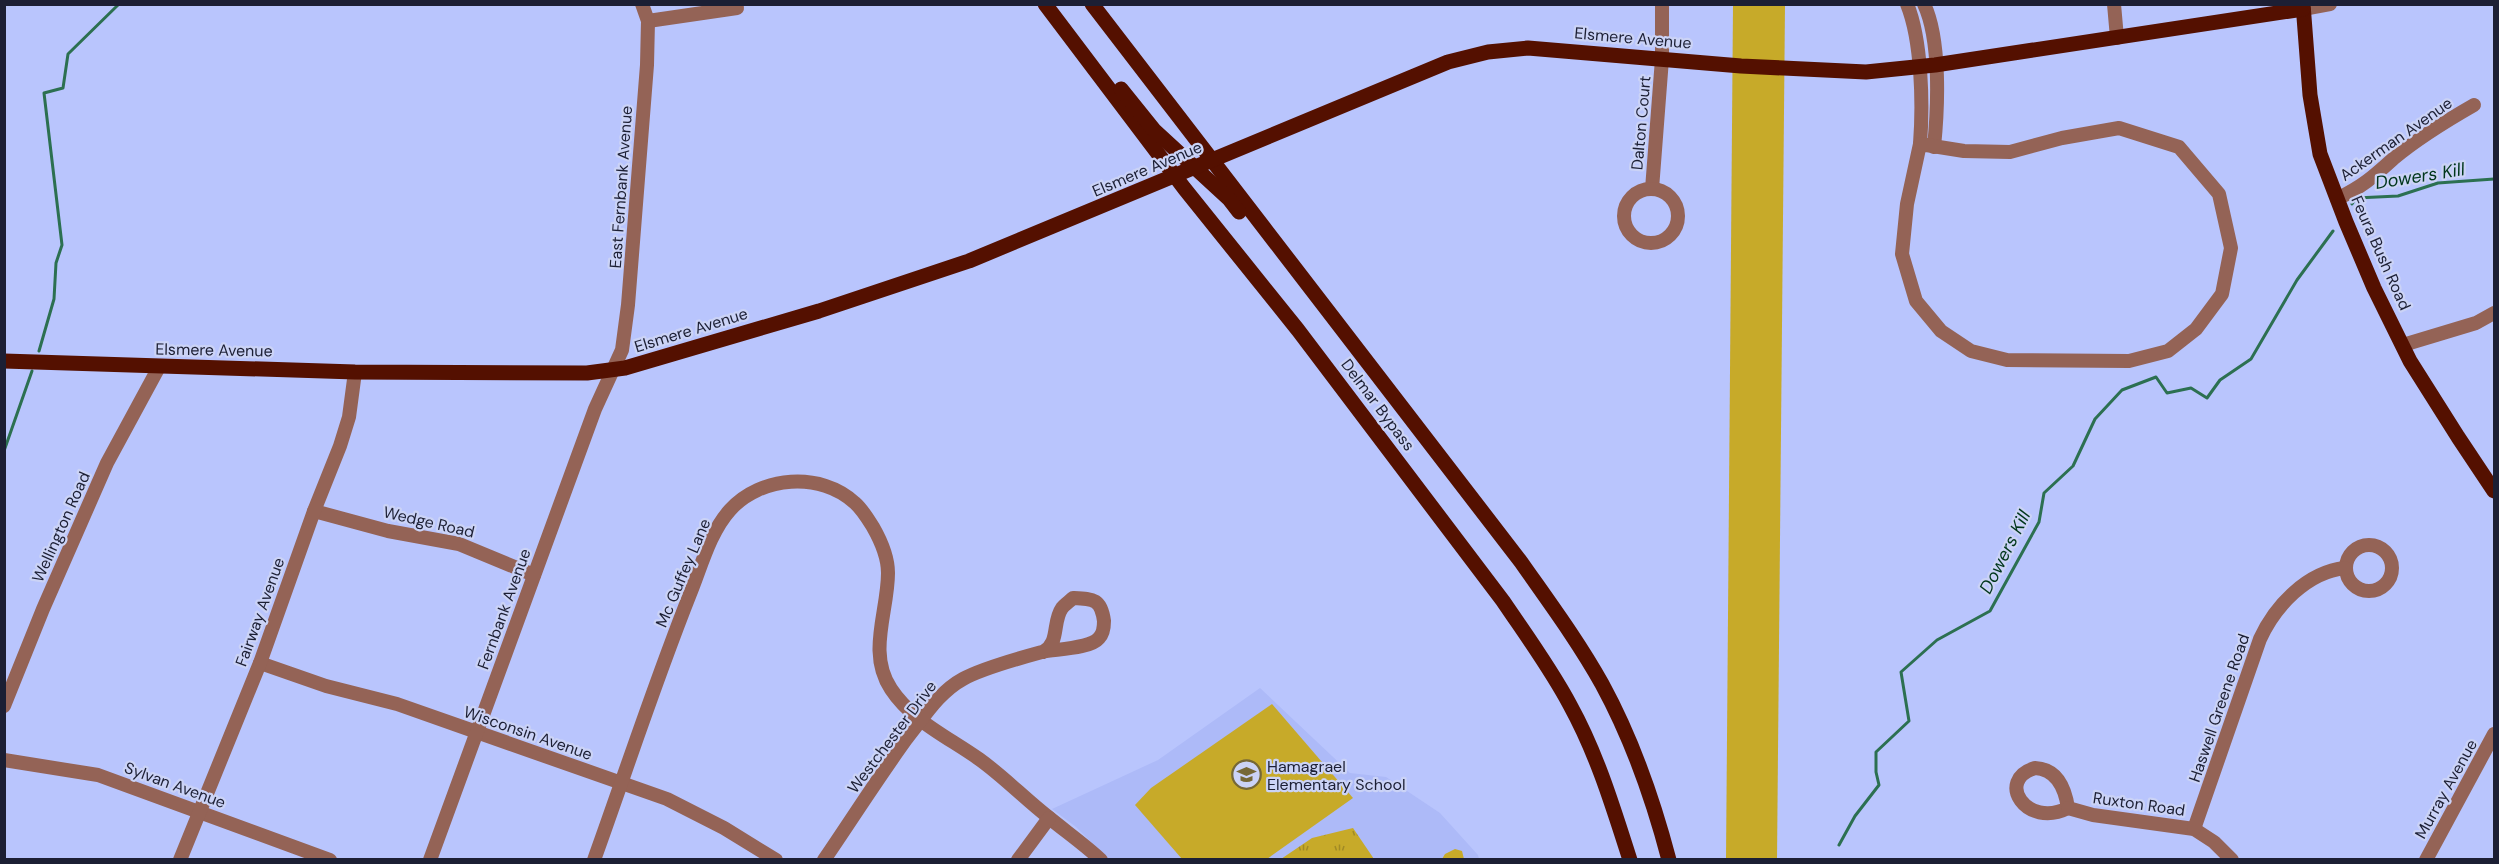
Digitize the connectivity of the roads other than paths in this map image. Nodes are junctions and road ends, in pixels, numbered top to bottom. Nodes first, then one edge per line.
1 (642, 4) edge
2 (1045, 4) edge
3 (1092, 4) edge
4 (1662, 4) edge
5 (1907, 4) edge
6 (1924, 4) edge
7 (2114, 4) edge
8 (2330, 4) edge
9 (2303, 7) edge
10 (736, 8) dead end
11 (1055, 19) junction
12 (648, 21) junction
13 (2117, 38) junction
14 (1662, 59) junction
15 (1935, 65) junction
16 (1918, 67) junction
17 (2474, 105) dead end
18 (1920, 144) junction
19 (1934, 147) junction
20 (1214, 161) junction
21 (1196, 168) junction
22 (1176, 177) junction
23 (1652, 189) dead end
24 (2337, 199) junction
25 (2494, 313) edge
26 (1342, 332) junction
27 (2403, 345) junction
28 (4, 361) edge
29 (159, 368) junction
30 (612, 370) junction
31 (356, 372) junction
32 (2494, 491) edge
33 (314, 511) junction
34 (2345, 568) dead end
35 (534, 575) junction
36 (1043, 652) junction
37 (260, 663) junction
38 (4, 706) edge
39 (921, 721) junction
40 (476, 732) junction
41 (2494, 734) edge
42 (4, 760) edge
43 (622, 783) junction
44 (2068, 808) dead end
45 (201, 812) junction
46 (1049, 818) junction
47 (2194, 829) junction
48 (180, 860) edge
49 (330, 860) edge
50 (430, 860) edge
51 (594, 860) edge
52 (776, 860) edge
53 (824, 860) edge
54 (1018, 860) edge
55 (1101, 860) edge
56 (1630, 860) edge
57 (1669, 860) edge
58 (2232, 860) edge
59 (2426, 860) edge

1 - 12 street, East Fernbank Avenue
2 - 11 main road, Delmar Bypass
3 - 20 main road, Delmar Bypass
4 - 14 street, Dalton Court
5 - 16 street
6 - 15 street
7 - 13 street
8 - 9 street
9 - 13 main road, Elsmere Avenue
9 - 24 main road, Feura Bush Road
10 - 12 street
11 - 21 main road
11 - 22 main road, Delmar Bypass
12 - 30 street, East Fernbank Avenue
13 - 15 main road, Elsmere Avenue
14 - 16 main road, Elsmere Avenue
14 - 20 main road, Elsmere Avenue
14 - 23 street, Dalton Court
15 - 16 main road, Elsmere Avenue
15 - 19 street
16 - 18 street
17 - 24 street, Ackerman Avenue
18 - 19 street
18 - 19 street
20 - 21 main road, Elsmere Avenue
20 - 26 main road, Delmar Bypass
21 - 22 main road, Elsmere Avenue
21 - 26 main road
22 - 30 main road, Elsmere Avenue
22 - 56 main road, Delmar Bypass
24 - 27 main road, Feura Bush Road
25 - 27 street
26 - 57 main road, Delmar Bypass
27 - 32 main road, Feura Bush Road
28 - 29 main road, Elsmere Avenue
29 - 31 main road, Elsmere Avenue
29 - 38 street, Wellington Road
30 - 31 main road, Elsmere Avenue
30 - 35 street, Fernbank Avenue
31 - 33 street, Fairway Avenue
33 - 35 street, Wedge Road
33 - 37 street, Fairway Avenue
34 - 47 street, Haswell Greene Road
35 - 40 street, Fernbank Avenue
36 - 36 street, Westchester Drive
36 - 39 street, Westchester Drive
37 - 40 street, Wisconsin Avenue
37 - 45 street, Fairway Avenue
39 - 43 street, Mc Guffey Lane
39 - 46 street, Mc Guffey Lane
39 - 53 street, Westchester Drive
40 - 43 street, Wisconsin Avenue
40 - 50 street, Fernbank Avenue
41 - 59 street, Murray Avenue
42 - 45 street, Sylvan Avenue
43 - 51 street
43 - 52 street, Wisconsin Avenue
44 - 47 street, Ruxton Road
45 - 48 street, Fairway Avenue
45 - 49 street, Sylvan Avenue
46 - 54 street
46 - 55 street, Mc Guffey Lane
47 - 58 street, Ruxton Road

